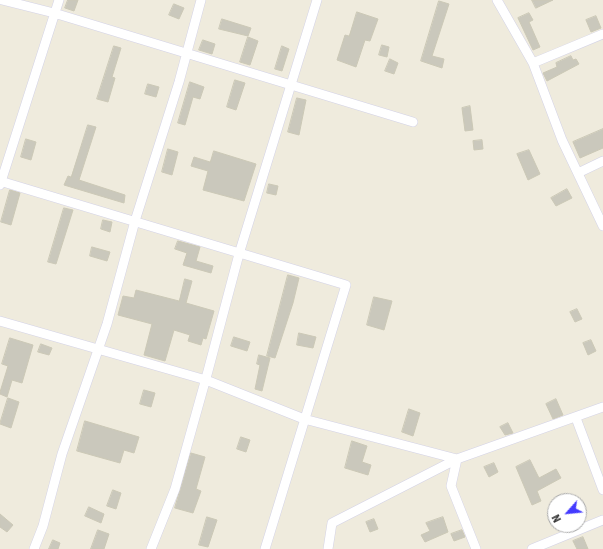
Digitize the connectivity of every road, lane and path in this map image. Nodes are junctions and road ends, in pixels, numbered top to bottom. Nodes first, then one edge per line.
1 (2, 0) edge
2 (58, 0) edge
3 (201, 0) edge
4 (317, 0) edge
5 (497, 0) edge
6 (54, 13) junction
7 (603, 34) edge
8 (187, 54) junction
9 (533, 63) junction
10 (290, 85) junction
11 (413, 122) dead end
12 (603, 161) edge
13 (578, 173) junction
14 (1, 183) edge
15 (135, 221) junction
16 (603, 226) edge
17 (239, 254) junction
18 (0, 321) edge
19 (98, 350) junction
20 (206, 380) junction
21 (603, 407) edge
22 (576, 418) junction
23 (304, 419) junction
24 (457, 459) junction
25 (603, 490) edge
26 (603, 520) edge
27 (34, 549) edge
28 (151, 549) edge
29 (265, 549) edge
30 (328, 549) edge
31 (476, 549) edge
32 (532, 549) edge

1 - 6 street
2 - 6 street
3 - 8 street
4 - 10 street
5 - 9 street
6 - 8 street
6 - 14 street
7 - 9 street
8 - 10 street
8 - 15 street
9 - 13 street
10 - 11 street
10 - 17 street
12 - 13 street
13 - 16 street
14 - 15 street
15 - 17 street
15 - 19 street
17 - 20 street
17 - 23 street
18 - 19 street
19 - 20 street
19 - 27 street
20 - 23 street
20 - 28 street
21 - 22 street
22 - 24 street
22 - 25 street
23 - 24 street
23 - 29 street
24 - 30 street
24 - 31 street
26 - 32 street

